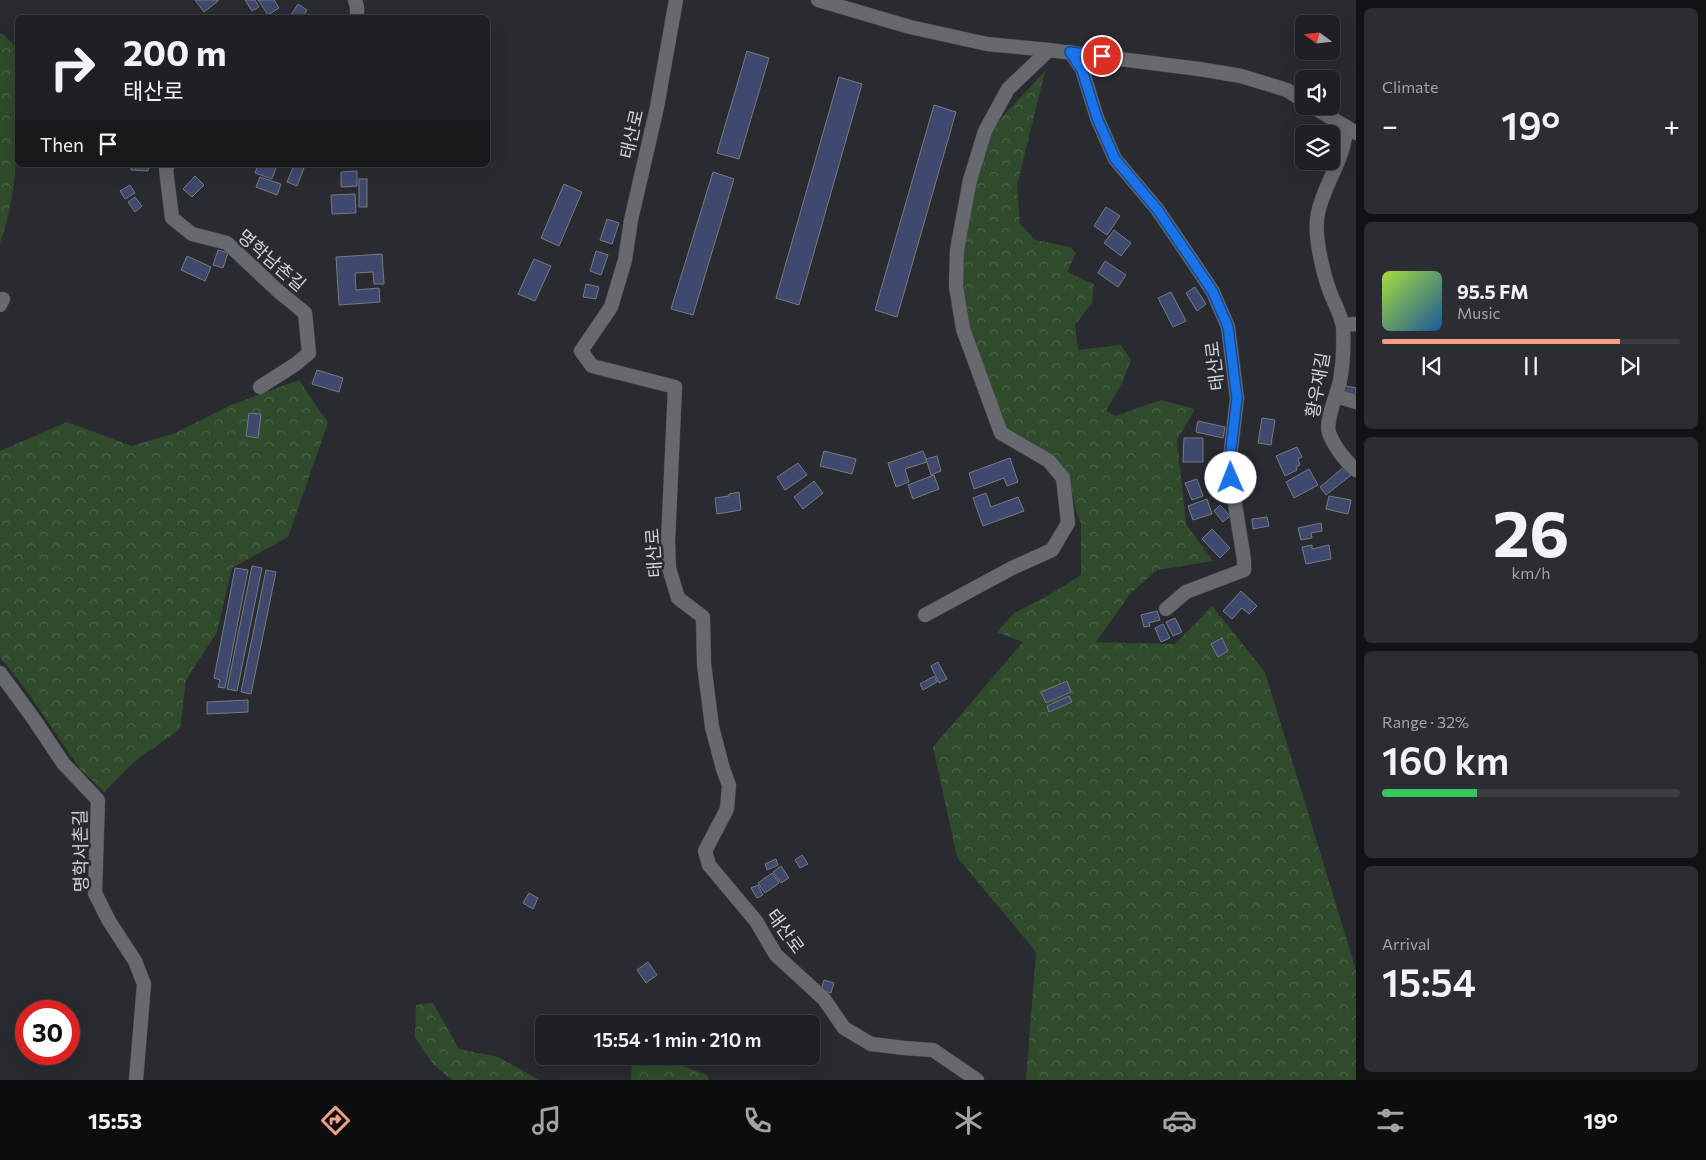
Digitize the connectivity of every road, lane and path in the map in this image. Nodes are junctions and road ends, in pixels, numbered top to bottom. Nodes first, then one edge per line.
1 (355, 0) edge
2 (676, 0) edge
3 (818, 0) edge
4 (357, 15) edge
5 (1050, 50) junction
6 (1070, 52) junction
7 (1295, 95) edge
8 (1327, 115) edge
9 (1351, 130) edge
10 (167, 167) edge
11 (1349, 325) edge
12 (260, 387) dead end
13 (1336, 396) junction
14 (1356, 402) edge
15 (1356, 470) edge
16 (1166, 609) dead end
17 (925, 615) dead end
18 (0, 673) edge
19 (136, 1080) edge
20 (977, 1080) edge

1 - 4 street
2 - 20 street, 태산로
3 - 5 street
5 - 6 street
5 - 17 street
6 - 7 street
6 - 16 street, 태산로
8 - 9 street
9 - 11 street, 황우재길
10 - 12 street, 명학남촌길
11 - 13 street, 황우재길
13 - 14 street
13 - 15 street, 황우재길
18 - 19 street, 명학서촌길

